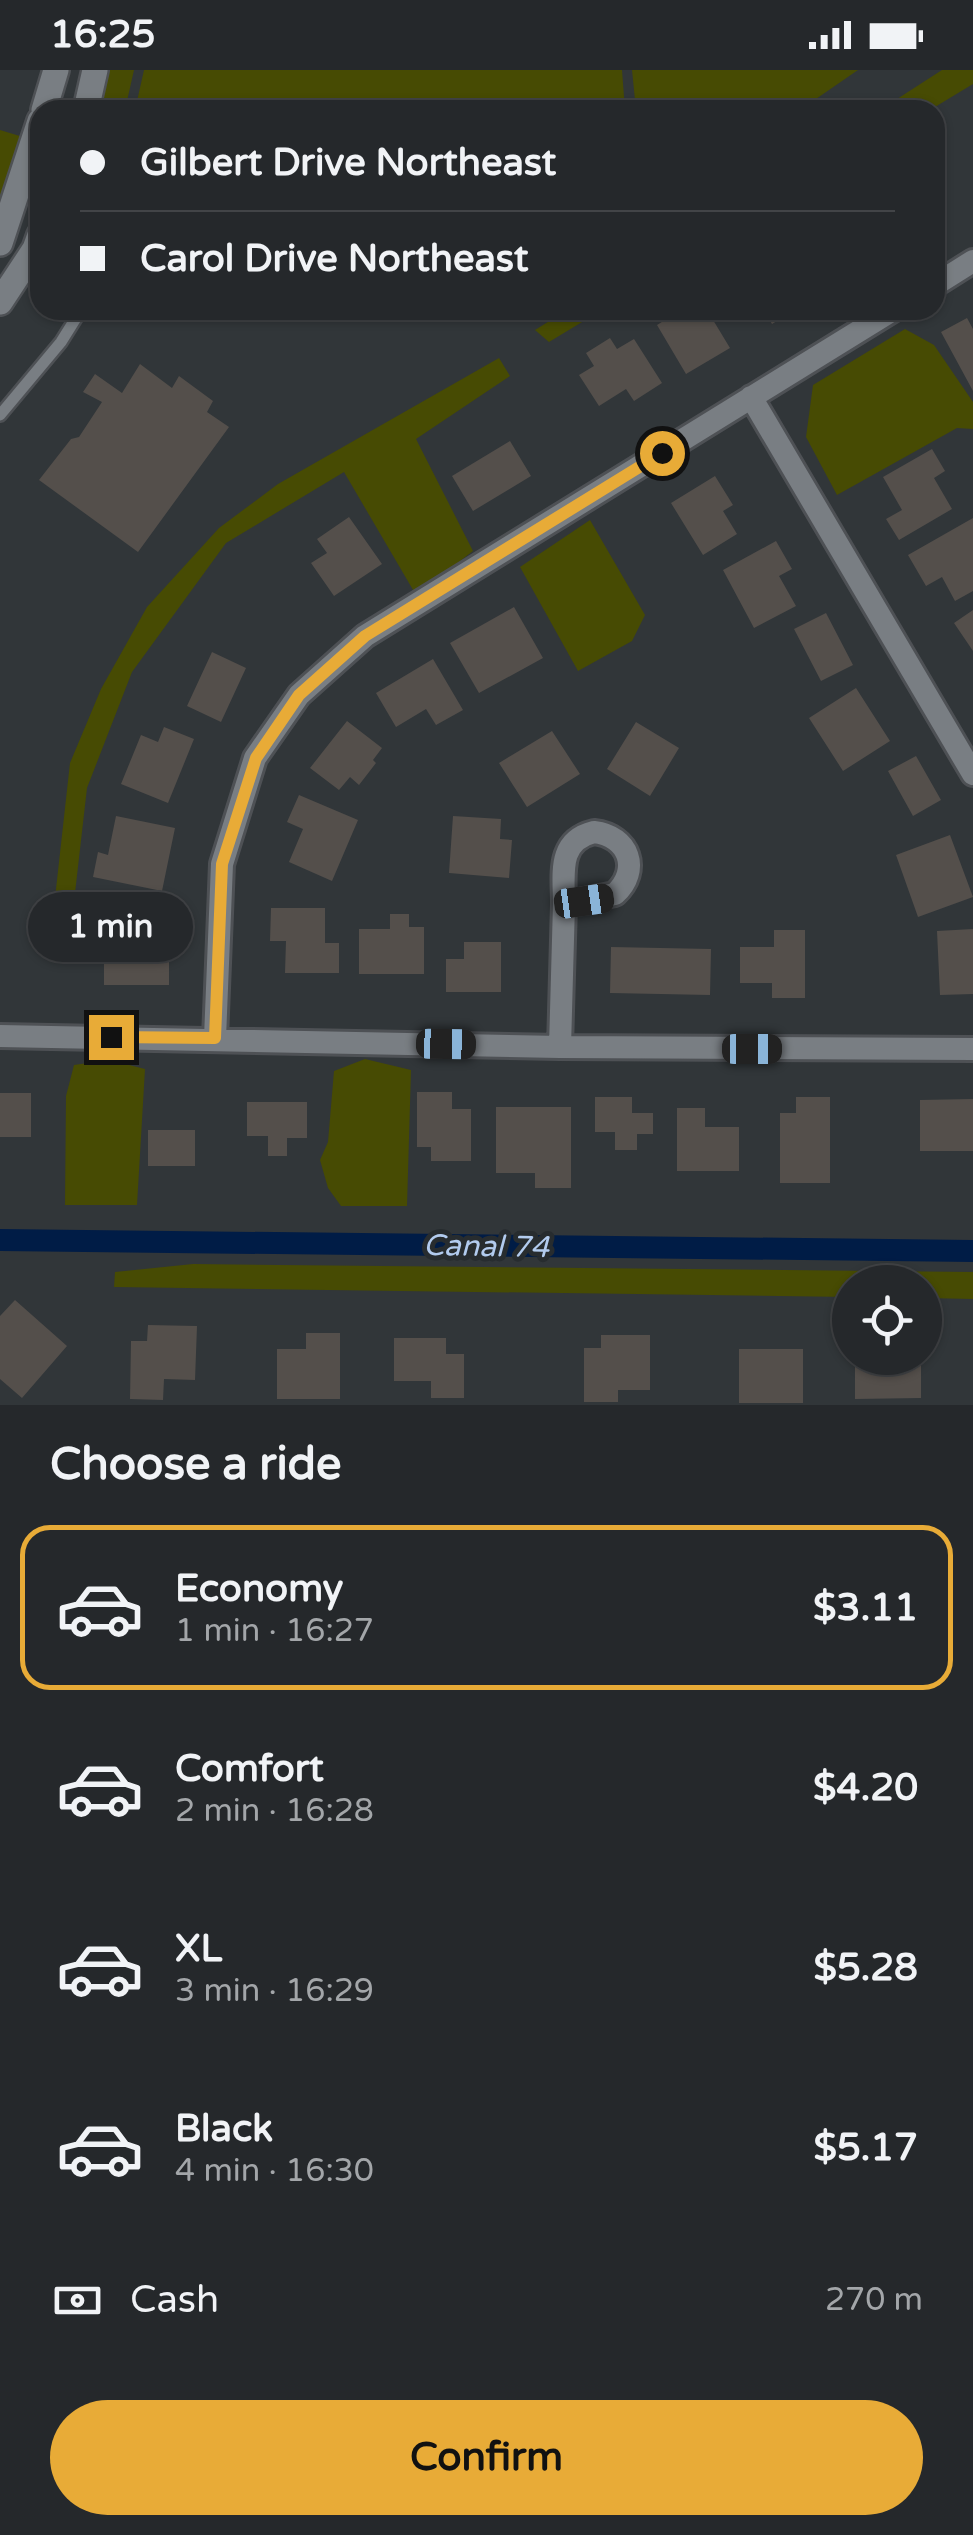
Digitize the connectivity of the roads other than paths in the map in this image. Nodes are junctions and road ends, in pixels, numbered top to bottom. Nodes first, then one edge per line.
1 (56, 70) edge
2 (95, 70) edge
3 (47, 100) edge
4 (88, 100) edge
5 (30, 153) edge
6 (2, 241) edge
7 (30, 244) edge
8 (30, 257) edge
9 (973, 262) edge
10 (945, 279) edge
11 (0, 302) edge
12 (75, 320) edge
13 (878, 320) edge
14 (751, 397) junction
15 (0, 416) edge
16 (973, 774) edge
17 (564, 904) dead end
18 (0, 1036) edge
19 (215, 1038) junction
20 (560, 1048) junction
21 (973, 1049) edge

1 - 3 street
2 - 4 street
5 - 6 street
6 - 7 lane
8 - 11 street
9 - 10 street
12 - 15 lane
13 - 14 street
14 - 16 street
14 - 19 street
17 - 20 street
18 - 19 street
19 - 20 street
20 - 21 street

